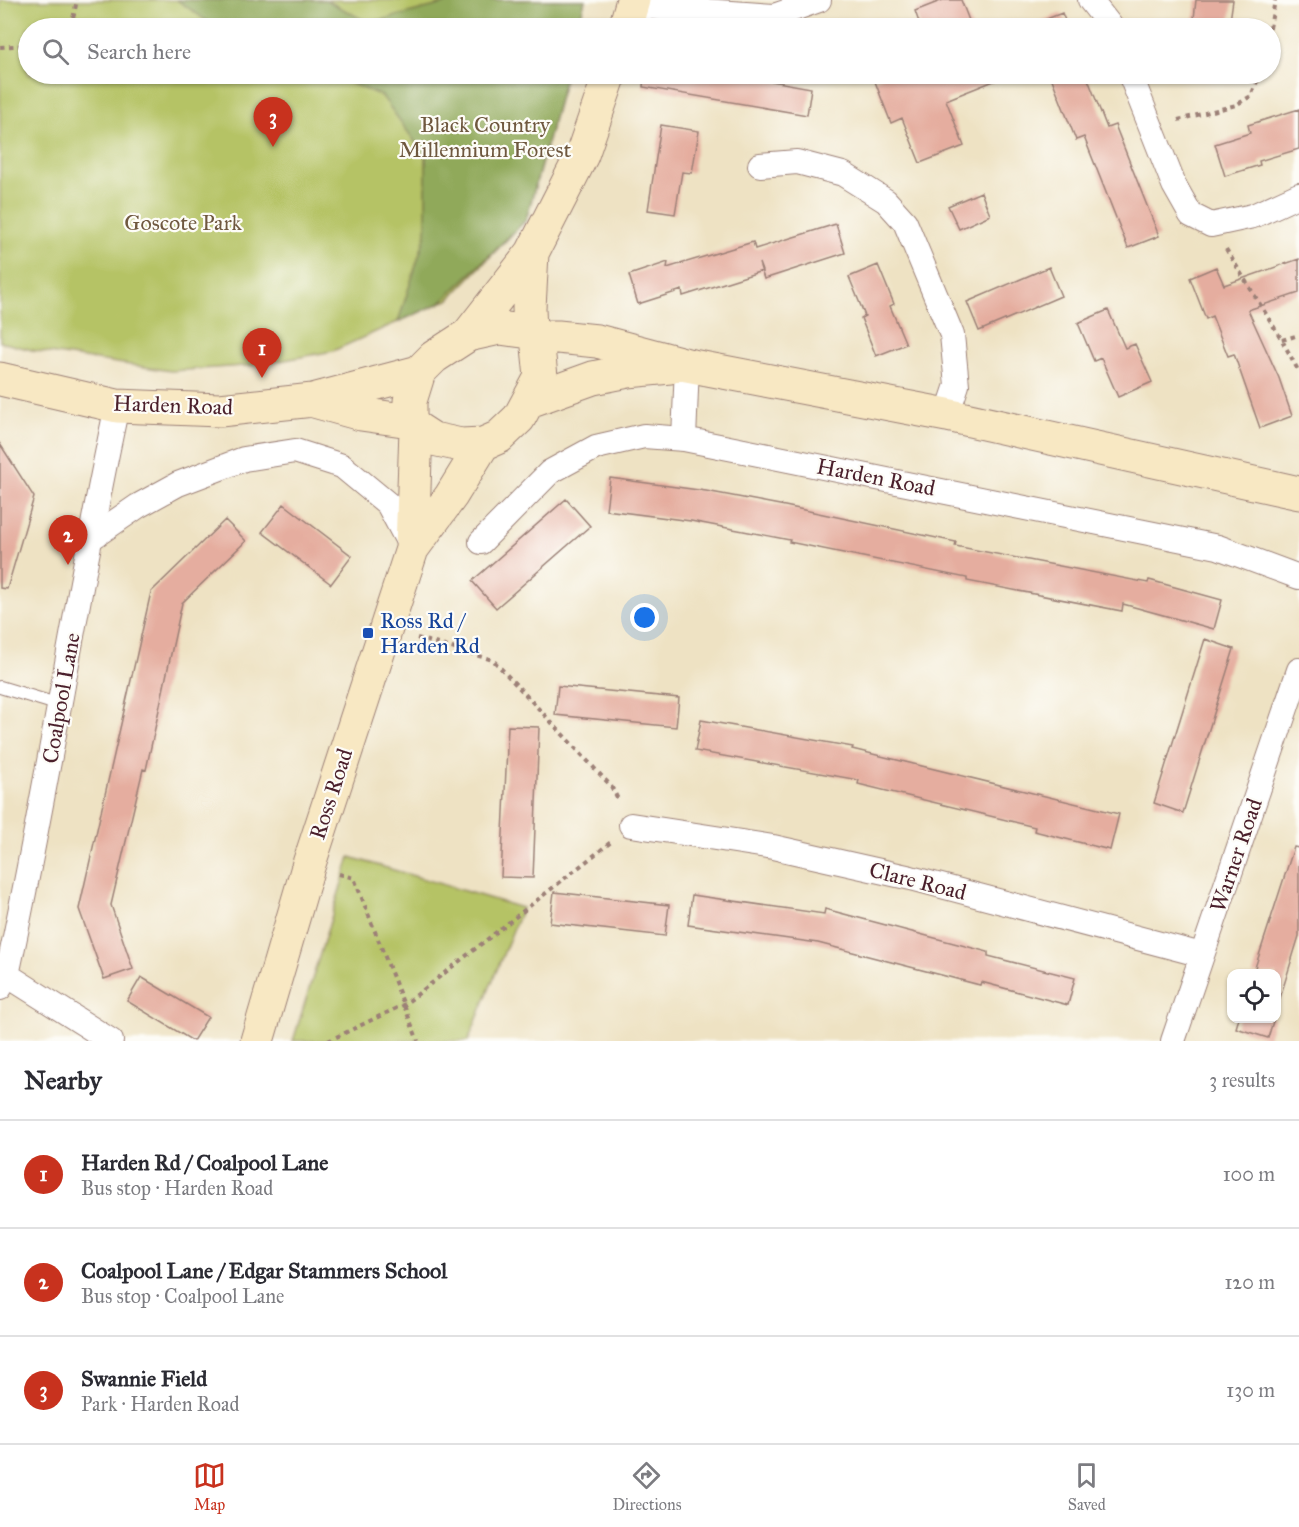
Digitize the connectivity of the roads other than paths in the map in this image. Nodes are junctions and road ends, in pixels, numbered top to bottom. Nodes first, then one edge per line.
1 (819, 0) edge
2 (1090, 0) edge
3 (704, 5) edge
4 (630, 12) edge
5 (1104, 18) edge
6 (607, 84) edge
7 (1134, 84) edge
8 (760, 165) dead end
9 (1299, 195) edge
10 (532, 253) junction
11 (534, 334) junction
12 (468, 335) junction
13 (687, 365) junction
14 (419, 372) junction
15 (0, 379) edge
16 (313, 400) junction
17 (529, 401) junction
18 (117, 406) junction
19 (947, 415) junction
20 (413, 424) junction
21 (684, 439) junction
22 (483, 444) junction
23 (1299, 493) edge
24 (90, 539) junction
25 (480, 542) dead end
26 (412, 549) junction
27 (1299, 577) edge
28 (1299, 670) edge
29 (0, 687) edge
30 (60, 705) junction
31 (631, 825) road end
32 (1202, 955) junction
33 (4, 982) edge
34 (111, 1041) edge
35 (256, 1041) edge
36 (1173, 1041) edge

1 - 3 street
2 - 5 street
3 - 4 street
6 - 10 street
7 - 9 street
8 - 19 street
10 - 11 street
10 - 12 street
11 - 12 street
11 - 13 street
11 - 17 street
12 - 14 street
13 - 17 street
13 - 19 street
13 - 21 street
14 - 16 street, Harden Road
14 - 20 street
15 - 18 street, Harden Road
16 - 18 street, Harden Road
16 - 20 street, Harden Road
17 - 22 street
18 - 24 street, Coalpool Lane
19 - 23 street
20 - 22 street
20 - 26 street, Ross Road
21 - 25 street, Harden Road
21 - 27 street, Harden Road
22 - 26 street, Ross Road
24 - 26 street
24 - 30 street, Coalpool Lane
26 - 35 street, Ross Road
28 - 32 street, Warner Road
29 - 30 lane
30 - 33 street, Coalpool Lane
31 - 32 street, Clare Road
32 - 36 street, Warner Road
33 - 34 street

